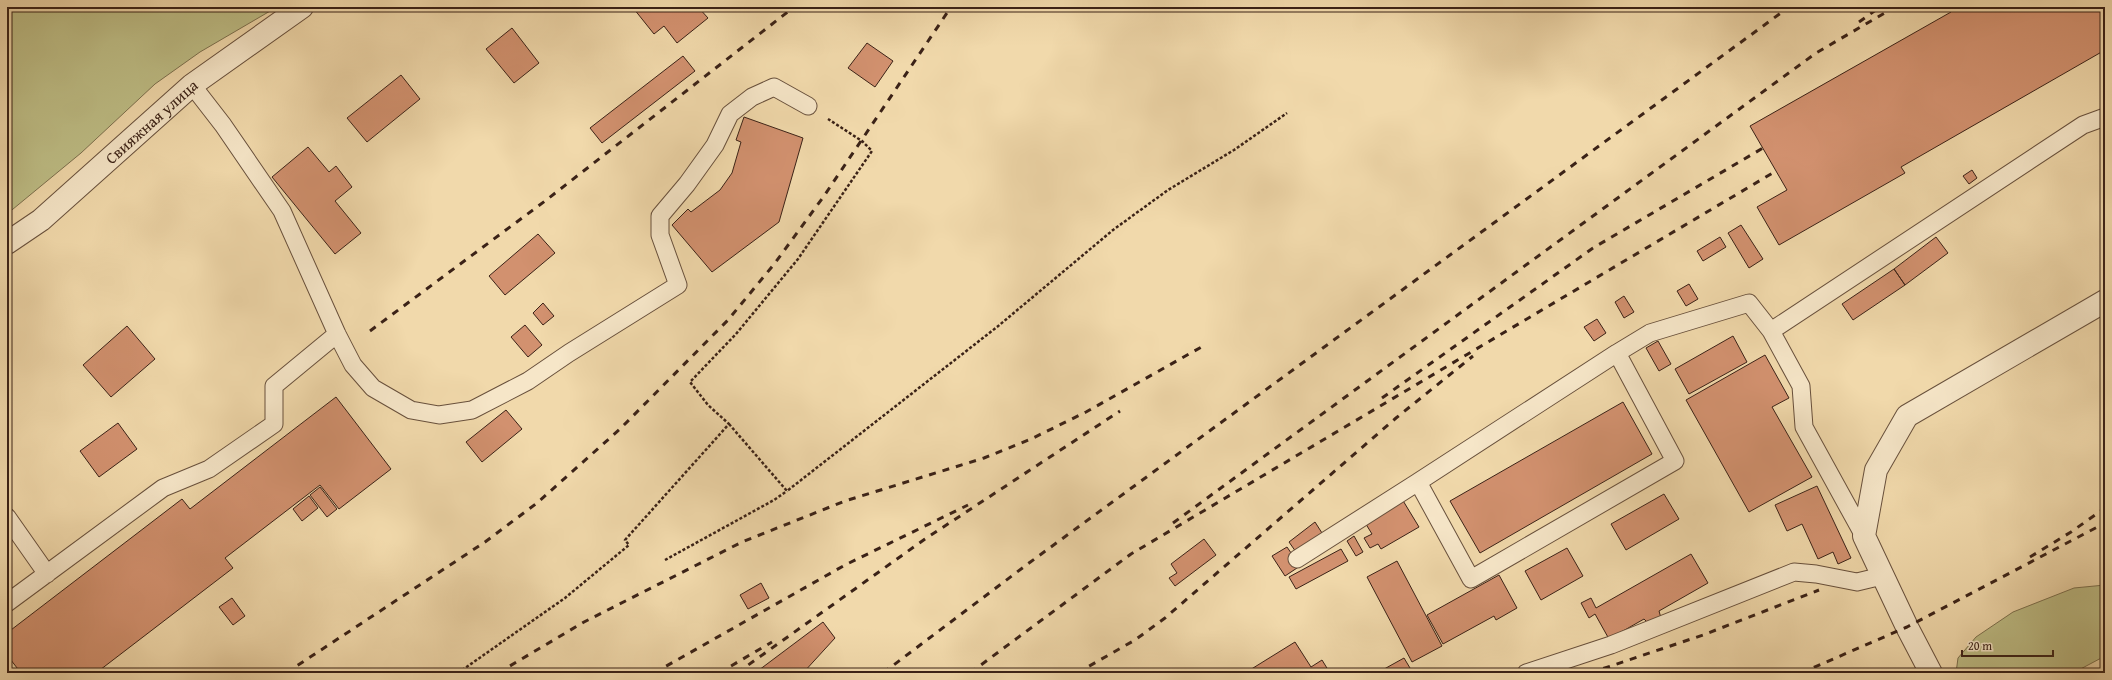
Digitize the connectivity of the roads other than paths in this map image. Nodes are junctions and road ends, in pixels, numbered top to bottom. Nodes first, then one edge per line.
1 (302, 7) edge
2 (192, 86) junction
3 (808, 106) road end
4 (2105, 117) edge
5 (7, 243) edge
6 (2105, 301) edge
7 (1771, 331) junction
8 (336, 334) junction
9 (1617, 353) junction
10 (1418, 482) junction
11 (7, 517) edge
12 (1864, 536) junction
13 (1297, 559) dead end
14 (47, 574) junction
15 (1882, 576) junction
16 (7, 604) edge
17 (1526, 673) edge
18 (1931, 673) edge

1 - 2 street, Свияжная улица
2 - 5 street, Свияжная улица
2 - 8 lane
3 - 8 lane
4 - 7 lane
6 - 12 street
7 - 9 lane
7 - 12 lane
8 - 14 lane
9 - 10 lane
9 - 10 lane
10 - 13 lane
11 - 14 lane
12 - 15 street
14 - 16 lane
15 - 17 lane
15 - 18 street

